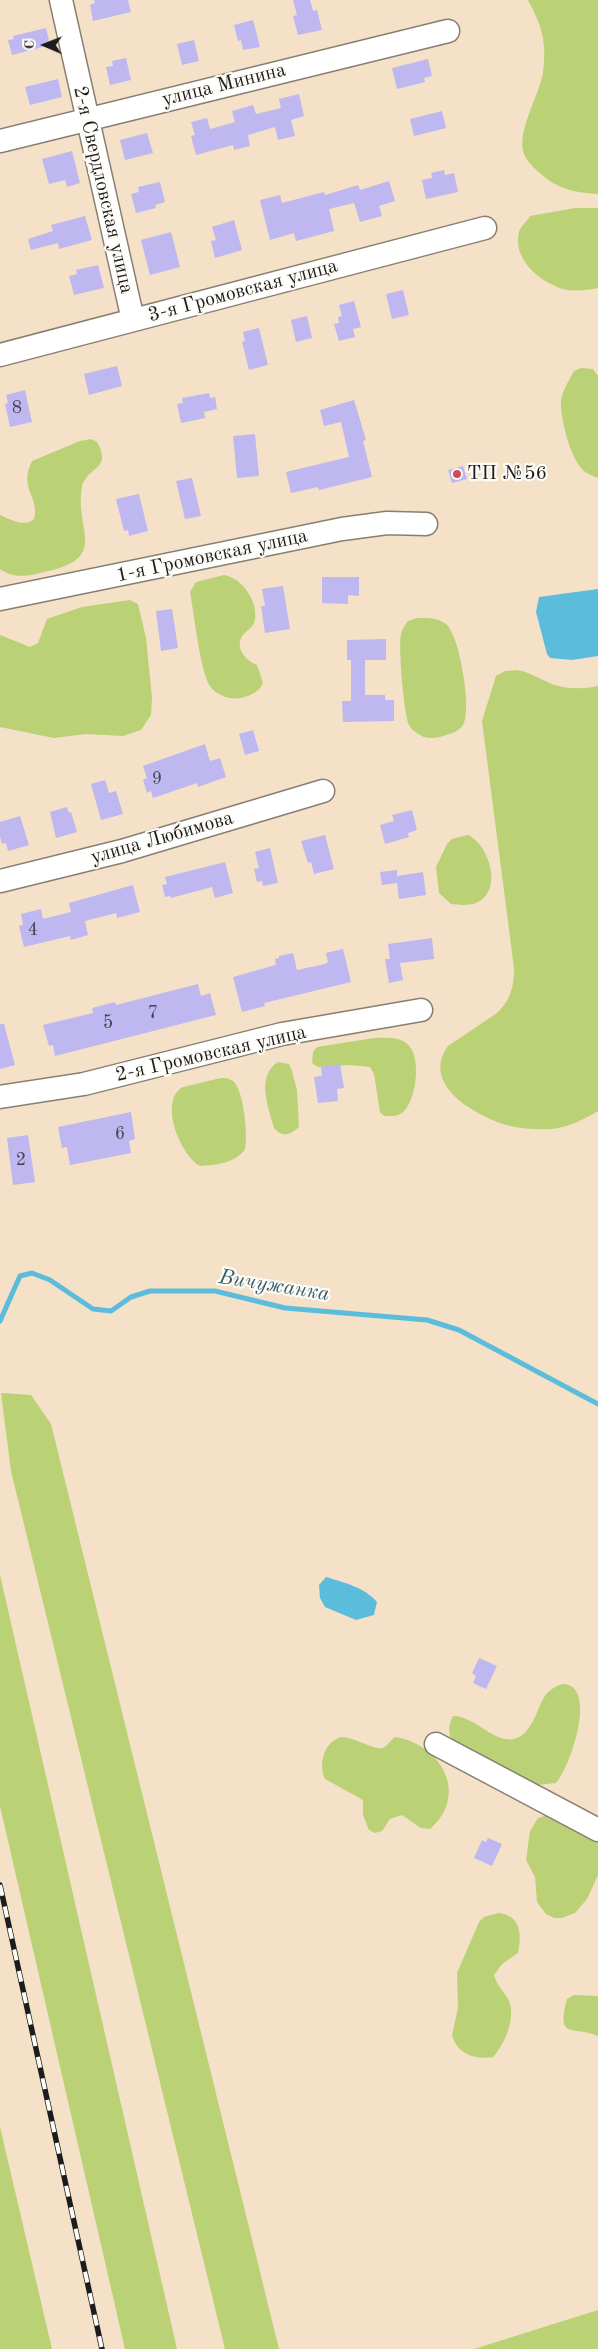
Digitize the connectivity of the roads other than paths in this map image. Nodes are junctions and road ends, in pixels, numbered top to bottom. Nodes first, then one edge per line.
1 (60, 0) edge
2 (448, 31) dead end
3 (86, 119) junction
4 (0, 141) edge
5 (485, 228) dead end
6 (133, 320) junction
7 (0, 355) edge
8 (426, 524) dead end
9 (0, 600) edge
10 (323, 791) dead end
11 (0, 881) edge
12 (421, 1010) dead end
13 (0, 1097) edge
14 (436, 1744) dead end
15 (598, 1830) edge

1 - 3 street, 2-я Свердловская улица
2 - 3 street, улица Минина
3 - 4 street, улица Минина
3 - 6 street, 2-я Свердловская улица
5 - 6 street, 3-я Громовская улица
6 - 7 street, 3-я Громовская улица
8 - 9 street, 1-я Громовская улица
10 - 11 street, улица Любимова
12 - 13 street, 2-я Громовская улица
14 - 15 street

